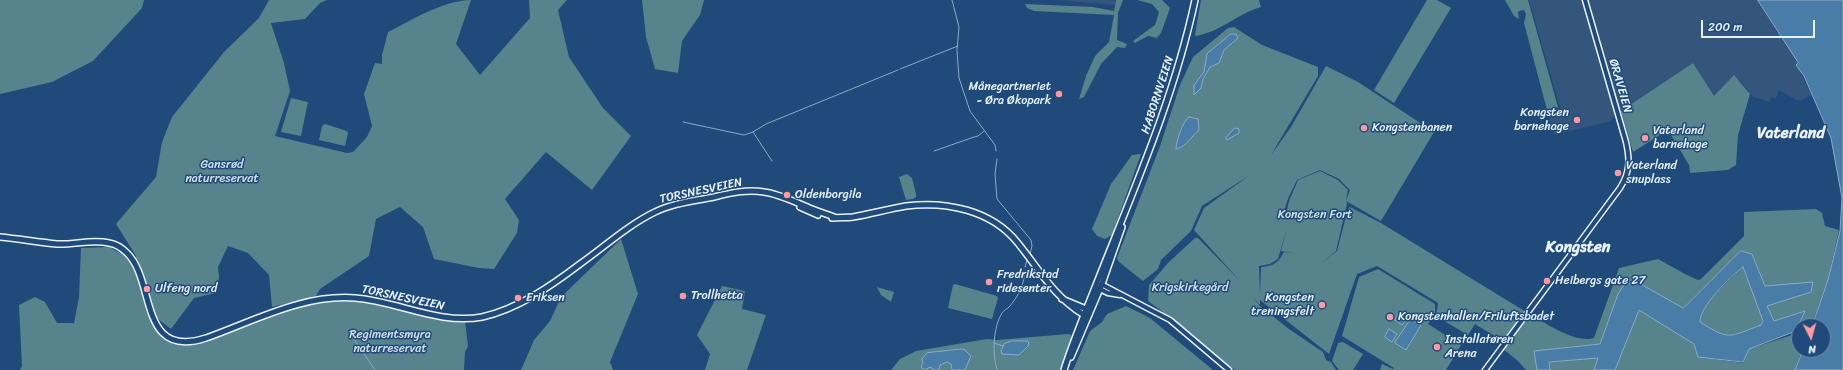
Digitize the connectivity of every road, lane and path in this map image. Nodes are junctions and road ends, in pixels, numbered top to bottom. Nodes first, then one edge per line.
1 (1194, 0) edge
2 (1585, 0) edge
3 (0, 237) edge
4 (1099, 286) junction
5 (1087, 312) junction
6 (1065, 369) edge
7 (1229, 370) edge
8 (1485, 370) edge

1 - 4 main road, HABORNVEIEN
2 - 8 street, ØRAVEIEN
3 - 5 main road, TORSNESVEIEN
4 - 5 main road, HABORNVEIEN
4 - 7 street
5 - 6 main road, HABORNVEIEN

